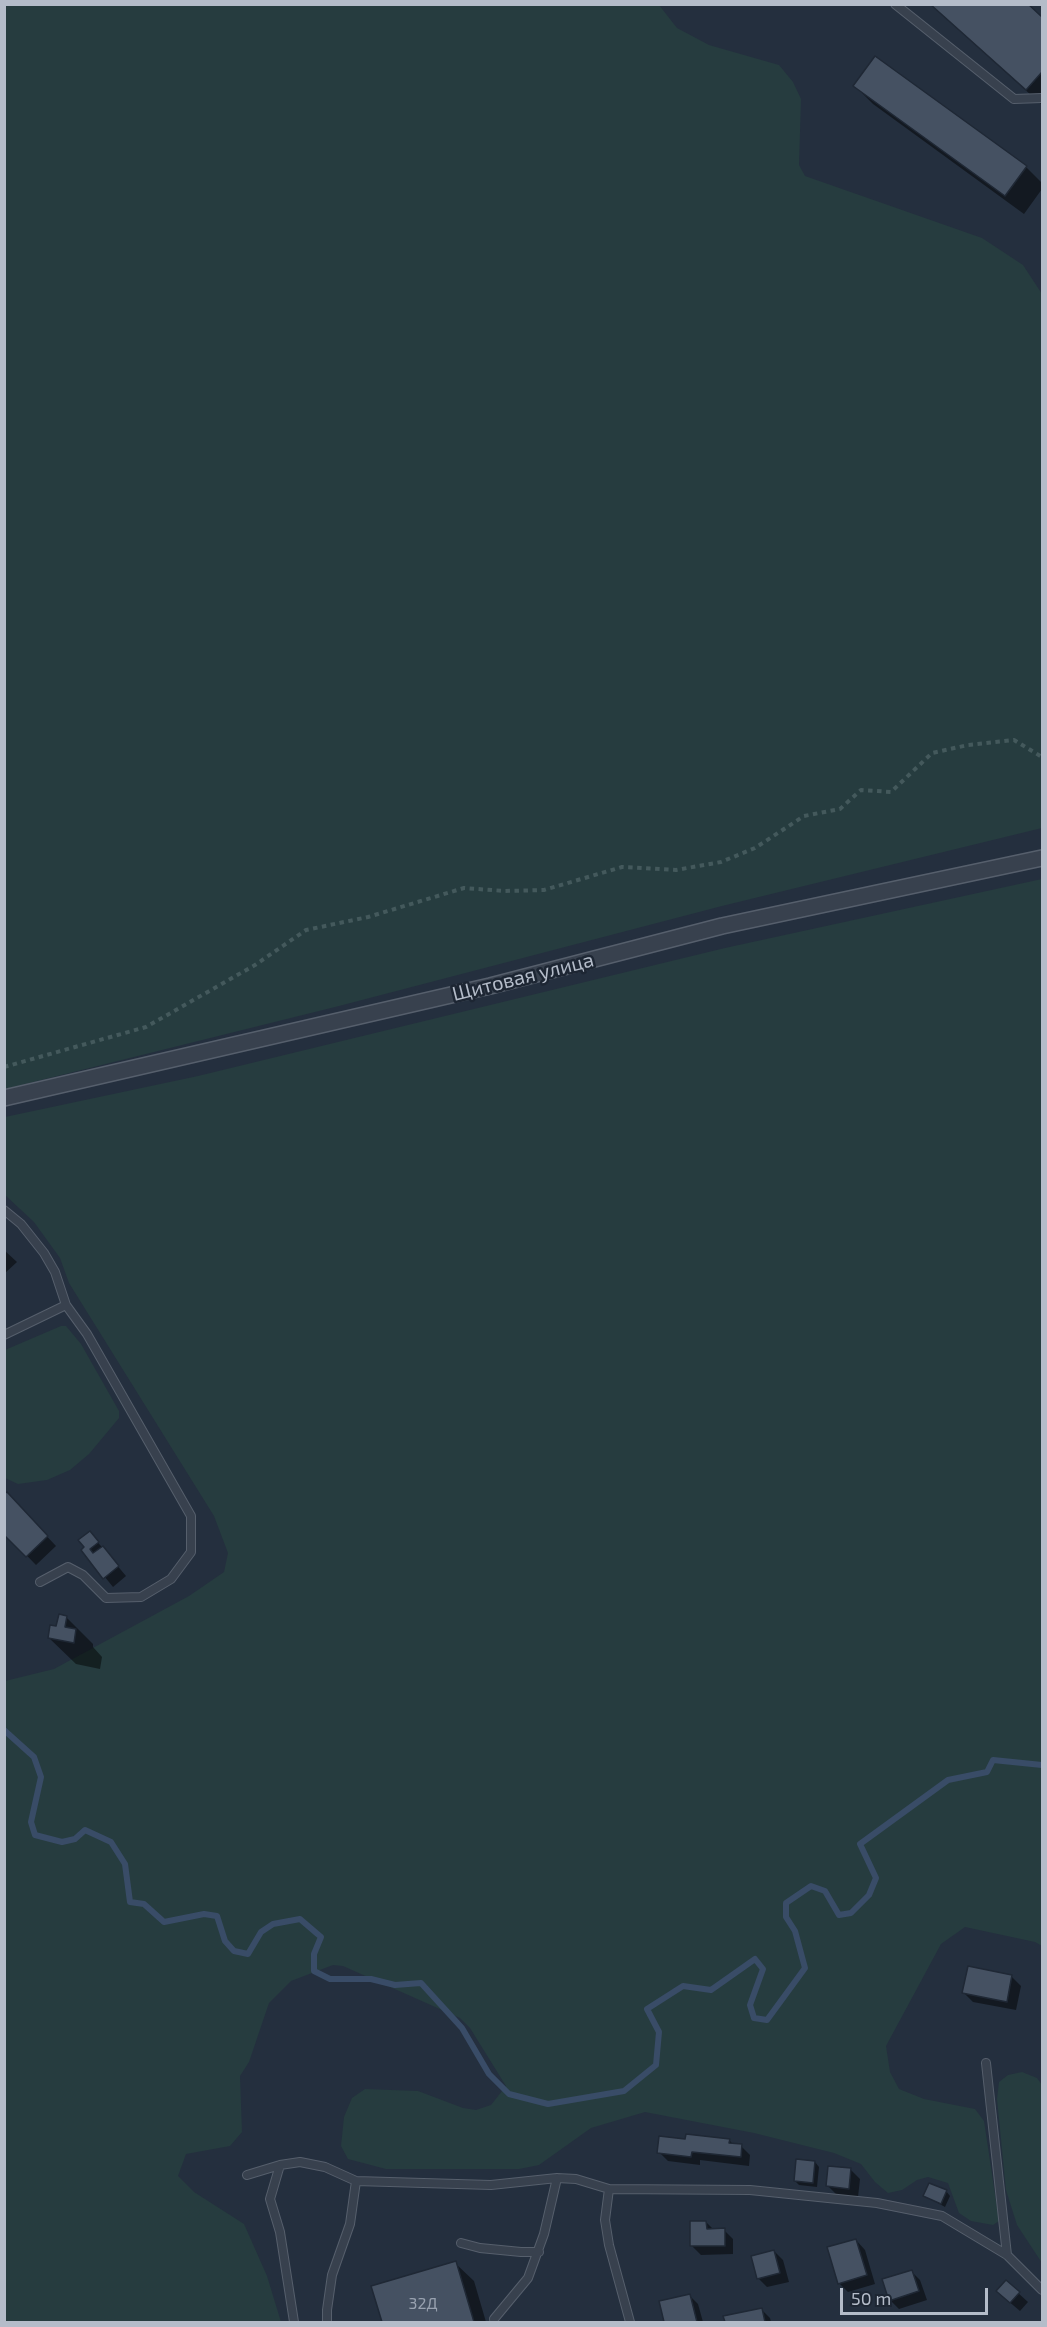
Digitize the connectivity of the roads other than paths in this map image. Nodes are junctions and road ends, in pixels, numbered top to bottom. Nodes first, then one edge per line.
1 (895, 4) edge
2 (1042, 98) edge
3 (1042, 858) edge
4 (4, 1098) edge
5 (4, 1210) edge
6 (66, 1305) junction
7 (4, 1335) edge
8 (40, 1581) dead end
9 (986, 2063) dead end
10 (280, 2165) junction
11 (247, 2175) dead end
12 (556, 2178) junction
13 (356, 2181) junction
14 (609, 2189) junction
15 (460, 2243) dead end
16 (539, 2252) junction
17 (1007, 2255) junction
18 (1042, 2290) edge
19 (494, 2319) dead end
20 (294, 2322) edge
21 (327, 2322) edge
22 (630, 2322) edge

1 - 2 lane
3 - 4 street, Щитовая улица
5 - 6 lane
6 - 7 lane
6 - 8 lane
9 - 17 lane
10 - 11 lane
10 - 13 lane
10 - 20 lane
12 - 13 lane
12 - 14 lane
12 - 16 lane
13 - 21 lane
14 - 17 lane
14 - 22 lane
15 - 16 lane
16 - 19 lane
17 - 18 lane

